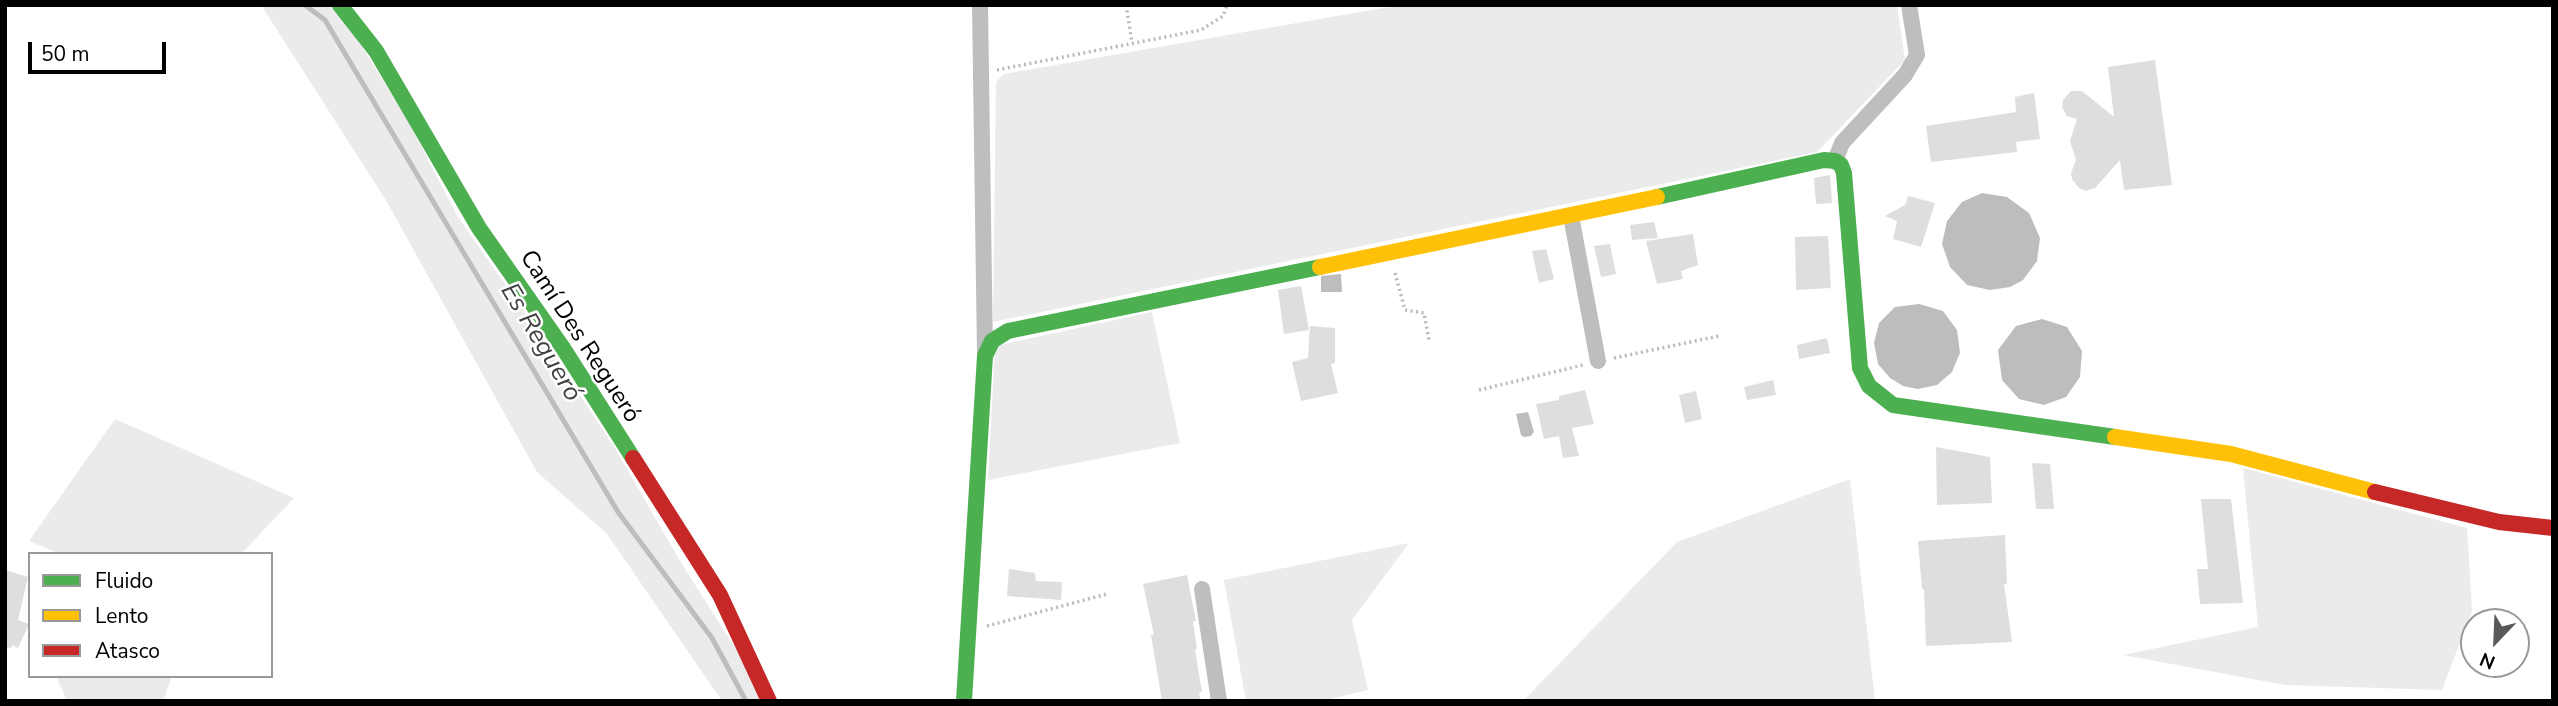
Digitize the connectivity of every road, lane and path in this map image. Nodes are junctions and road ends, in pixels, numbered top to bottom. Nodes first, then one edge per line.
1 (340, 5) edge
2 (980, 5) edge
3 (1126, 5) edge
4 (1227, 5) edge
5 (1909, 5) edge
6 (1132, 43) junction
7 (981, 74) junction
8 (1835, 161) junction
9 (1570, 216) junction
10 (1390, 253) junction
11 (1429, 340) dead end
12 (985, 356) junction
13 (1598, 361) dead end
14 (2553, 528) edge
15 (1202, 589) dead end
16 (1107, 594) dead end
17 (968, 632) junction
18 (769, 701) edge
19 (964, 701) edge
20 (1219, 701) edge

1 - 18 street, Camí Des Regueró
2 - 7 street
3 - 6 path
4 - 6 path
5 - 8 street
6 - 7 path
7 - 12 street
8 - 9 street
8 - 14 street
9 - 10 street
9 - 13 street
10 - 11 path
10 - 12 street
12 - 17 street
15 - 20 street
16 - 17 path
17 - 19 street

